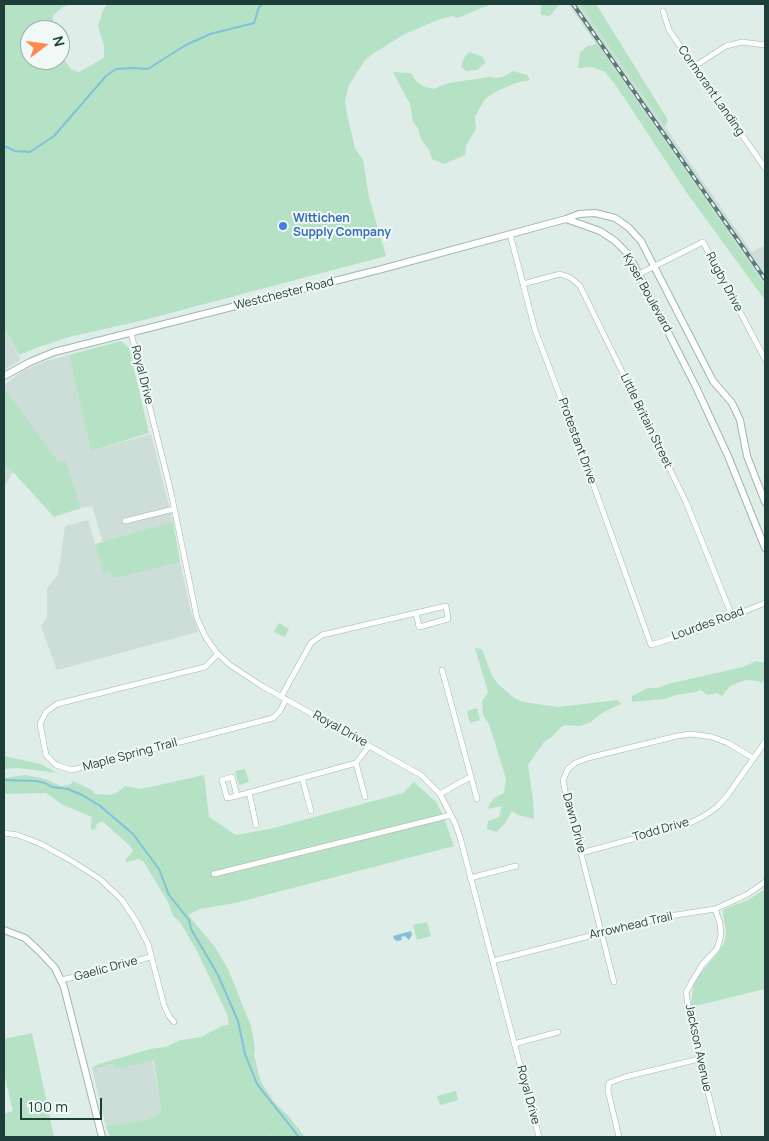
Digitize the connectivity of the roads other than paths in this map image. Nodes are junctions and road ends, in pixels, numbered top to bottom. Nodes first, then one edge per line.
1 (663, 11) dead end
2 (765, 45) edge
3 (695, 66) junction
4 (765, 168) edge
5 (566, 219) junction
6 (510, 234) junction
7 (654, 267) junction
8 (639, 274) junction
9 (522, 284) junction
10 (131, 333) junction
11 (765, 359) edge
12 (4, 376) edge
13 (765, 502) edge
14 (174, 509) junction
15 (125, 521) dead end
16 (765, 548) edge
17 (765, 603) edge
18 (416, 613) junction
19 (732, 616) junction
20 (651, 645) joint
21 (218, 654) junction
22 (442, 670) dead end
23 (283, 698) junction
24 (765, 742) edge
25 (369, 746) junction
26 (753, 758) junction
27 (356, 763) junction
28 (470, 777) junction
29 (302, 778) junction
30 (249, 792) junction
31 (440, 794) junction
32 (237, 796) dead end
33 (365, 798) dead end
34 (477, 799) dead end
35 (311, 811) dead end
36 (451, 815) junction
37 (256, 825) dead end
38 (4, 833) edge
39 (581, 853) junction
40 (516, 866) dead end
41 (214, 874) dead end
42 (470, 878) junction
43 (765, 882) edge
44 (716, 909) junction
45 (4, 930) edge
46 (601, 932) junction
47 (150, 957) junction
48 (493, 961) junction
49 (61, 980) junction
50 (614, 982) dead end
51 (174, 1022) dead end
52 (558, 1032) dead end
53 (514, 1044) junction
54 (699, 1059) junction
55 (102, 1137) edge
56 (539, 1137) edge
57 (619, 1137) edge
58 (719, 1137) edge

1 - 3 street, Cormorant Landing
2 - 3 street
3 - 4 street, Cormorant Landing
5 - 6 street, Westchester Road
5 - 7 street, Kyser Boulevard
5 - 8 street, Kyser Boulevard
6 - 9 street, Protestant Drive
6 - 10 street, Westchester Road
7 - 8 street, Rugby Drive
7 - 11 street, Rugby Drive
7 - 13 street, Kyser Boulevard
8 - 16 street, Kyser Boulevard
9 - 19 street, Little Britain Street
9 - 20 street, Protestant Drive
10 - 12 street, Westchester Road
10 - 14 street, Royal Drive
14 - 15 street
14 - 21 street, Royal Drive
17 - 19 street, Lourdes Road
18 - 18 street
18 - 23 street
19 - 20 street, Lourdes Road
21 - 23 street, Royal Drive
21 - 23 street, Maple Spring Trail
22 - 28 street
23 - 25 street, Royal Drive
24 - 26 street, Todd Drive
25 - 27 street
25 - 31 street, Royal Drive
26 - 39 street, Todd Drive
26 - 39 street, Dawn Drive
27 - 29 street
27 - 33 street
28 - 31 street
28 - 34 street
29 - 30 street
29 - 35 street
30 - 32 street
30 - 37 street
31 - 36 street, Royal Drive
36 - 41 street
36 - 42 street, Royal Drive
38 - 47 street
39 - 46 street, Dawn Drive
40 - 42 street
42 - 48 street, Royal Drive
43 - 44 street, Arrowhead Trail
44 - 46 street, Arrowhead Trail
44 - 54 street, Jackson Avenue
45 - 49 street
46 - 48 street, Arrowhead Trail
46 - 50 street, Dawn Drive
47 - 49 street, Gaelic Drive
47 - 51 street
48 - 53 street, Royal Drive
49 - 55 street
52 - 53 street
53 - 56 street, Royal Drive
54 - 57 street
54 - 58 street, Jackson Avenue

